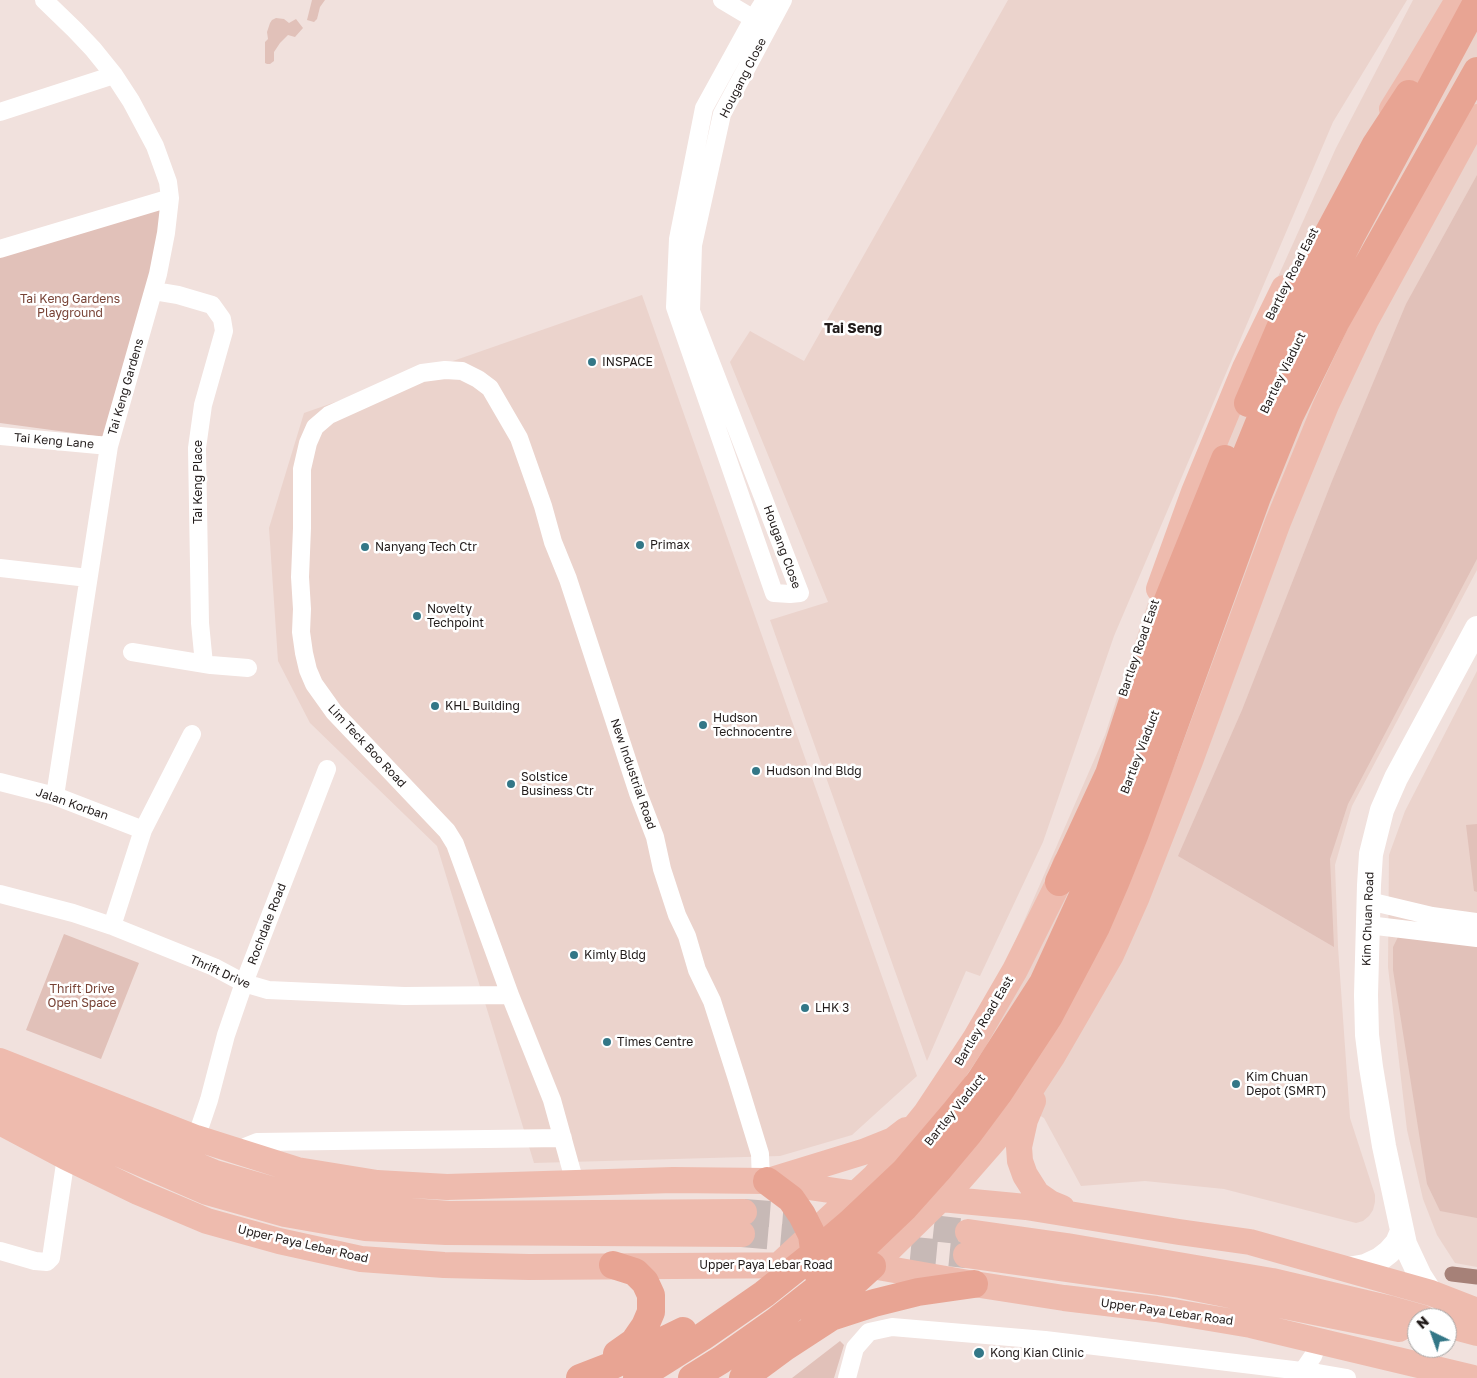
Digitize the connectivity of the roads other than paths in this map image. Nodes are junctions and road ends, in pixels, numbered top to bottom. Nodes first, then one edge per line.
1 (44, 0) edge
2 (722, 0) edge
3 (776, 1) edge
4 (1467, 8) edge
5 (753, 19) junction
6 (768, 28) junction
7 (1477, 71) edge
8 (114, 75) junction
9 (0, 112) edge
10 (1477, 117) edge
11 (170, 198) junction
12 (0, 248) edge
13 (154, 291) junction
14 (478, 379) joint
15 (0, 436) edge
16 (109, 446) junction
17 (0, 568) edge
18 (88, 578) junction
19 (1477, 628) edge
20 (132, 652) dead end
21 (204, 664) junction
22 (248, 668) dead end
23 (192, 734) dead end
24 (327, 770) dead end
25 (0, 782) edge
26 (55, 796) junction
27 (143, 830) junction
28 (1060, 882) junction
29 (0, 894) edge
30 (1369, 901) junction
31 (1477, 922) edge
32 (1368, 925) junction
33 (112, 926) junction
34 (1477, 938) edge
35 (244, 983) junction
36 (510, 995) junction
37 (1052, 1057) junction
38 (0, 1061) edge
39 (0, 1080) edge
40 (0, 1102) edge
41 (926, 1113) junction
42 (0, 1122) edge
43 (196, 1138) junction
44 (563, 1138) junction
45 (242, 1152) junction
46 (66, 1157) junction
47 (735, 1180) junction
48 (764, 1181) junction
49 (576, 1183) junction
50 (857, 1194) junction
51 (941, 1198) junction
52 (1093, 1217) junction
53 (1402, 1231) junction
54 (812, 1235) junction
55 (0, 1251) edge
56 (613, 1265) junction
57 (750, 1265) junction
58 (779, 1265) junction
59 (816, 1265) junction
60 (872, 1266) junction
61 (1348, 1269) junction
62 (974, 1284) junction
63 (1431, 1293) junction
64 (1477, 1311) edge
65 (710, 1314) junction
66 (1407, 1314) edge
67 (1457, 1328) edge
68 (1407, 1331) edge
69 (1477, 1333) edge
70 (1319, 1340) junction
71 (1457, 1342) edge
72 (785, 1346) junction
73 (1477, 1347) edge
74 (1300, 1374) edge
75 (1443, 1374) edge
76 (587, 1375) edge
77 (745, 1377) edge
78 (637, 1378) edge
79 (692, 1378) edge
80 (847, 1378) edge
81 (1347, 1378) edge
82 (1474, 1378) edge

1 - 8 street, Tai Keng Gardens
2 - 5 street
3 - 5 street, Hougang Close
3 - 6 street, Hougang Close
4 - 28 highway
4 - 28 main road, Bartley Road East
4 - 78 highway, Bartley Viaduct
5 - 6 street
5 - 6 street, Hougang Close
7 - 79 highway, Bartley Viaduct
8 - 9 street
8 - 11 street, Tai Keng Gardens
10 - 37 main road
11 - 12 street
11 - 13 street, Tai Keng Gardens
13 - 16 street, Tai Keng Gardens
13 - 21 street, Tai Keng Place
14 - 36 street, Lim Teck Boo Road
14 - 48 street, New Industrial Road
15 - 16 street, Tai Keng Lane
16 - 18 street, Tai Keng Gardens
17 - 18 street
18 - 26 street, Tai Keng Gardens
19 - 30 main road, Kim Chuan Road
20 - 21 street
21 - 22 street
23 - 27 street
24 - 35 street, Rochdale Road
25 - 26 street, Jalan Korban
26 - 27 street, Jalan Korban
27 - 33 street
28 - 41 main road, Bartley Road East
29 - 33 street, Thrift Drive
30 - 31 street
30 - 32 main road, Kim Chuan Road
32 - 34 street
32 - 53 main road, Kim Chuan Road
33 - 35 street, Thrift Drive
35 - 36 street, Thrift Drive
35 - 43 street, Rochdale Road
36 - 44 street, Lim Teck Boo Road
37 - 51 main road
37 - 52 main road
38 - 43 main road
39 - 40 main road, Upper Paya Lebar Road
41 - 48 main road
41 - 50 main road, Bartley Road East
42 - 46 main road, Upper Paya Lebar Road
43 - 45 main road
44 - 45 street
44 - 49 street, Lim Teck Boo Road
45 - 49 main road
46 - 55 street
46 - 56 main road, Upper Paya Lebar Road
47 - 48 main road
47 - 49 main road
47 - 57 main road
48 - 50 main road
48 - 54 highway
50 - 51 main road
50 - 54 main road, Bartley Road East
51 - 52 main road
51 - 60 main road
52 - 61 main road
53 - 61 main road
53 - 63 main road, Kim Chuan Road
54 - 58 main road, Bartley Road East
54 - 59 highway
56 - 57 main road, Upper Paya Lebar Road
56 - 76 highway
57 - 58 main road, Upper Paya Lebar Road
58 - 59 main road, Upper Paya Lebar Road
58 - 65 highway
59 - 60 main road, Upper Paya Lebar Road
59 - 72 highway
60 - 62 main road, Upper Paya Lebar Road
60 - 72 highway
61 - 63 main road
62 - 70 main road, Upper Paya Lebar Road
62 - 72 highway
63 - 64 main road
65 - 76 highway
65 - 77 highway
66 - 68 main road, Upper Paya Lebar Road
67 - 69 main road
70 - 74 street
70 - 75 main road, Upper Paya Lebar Road
71 - 73 main road
72 - 77 highway
74 - 80 street
74 - 81 street
75 - 82 main road, Upper Paya Lebar Road

